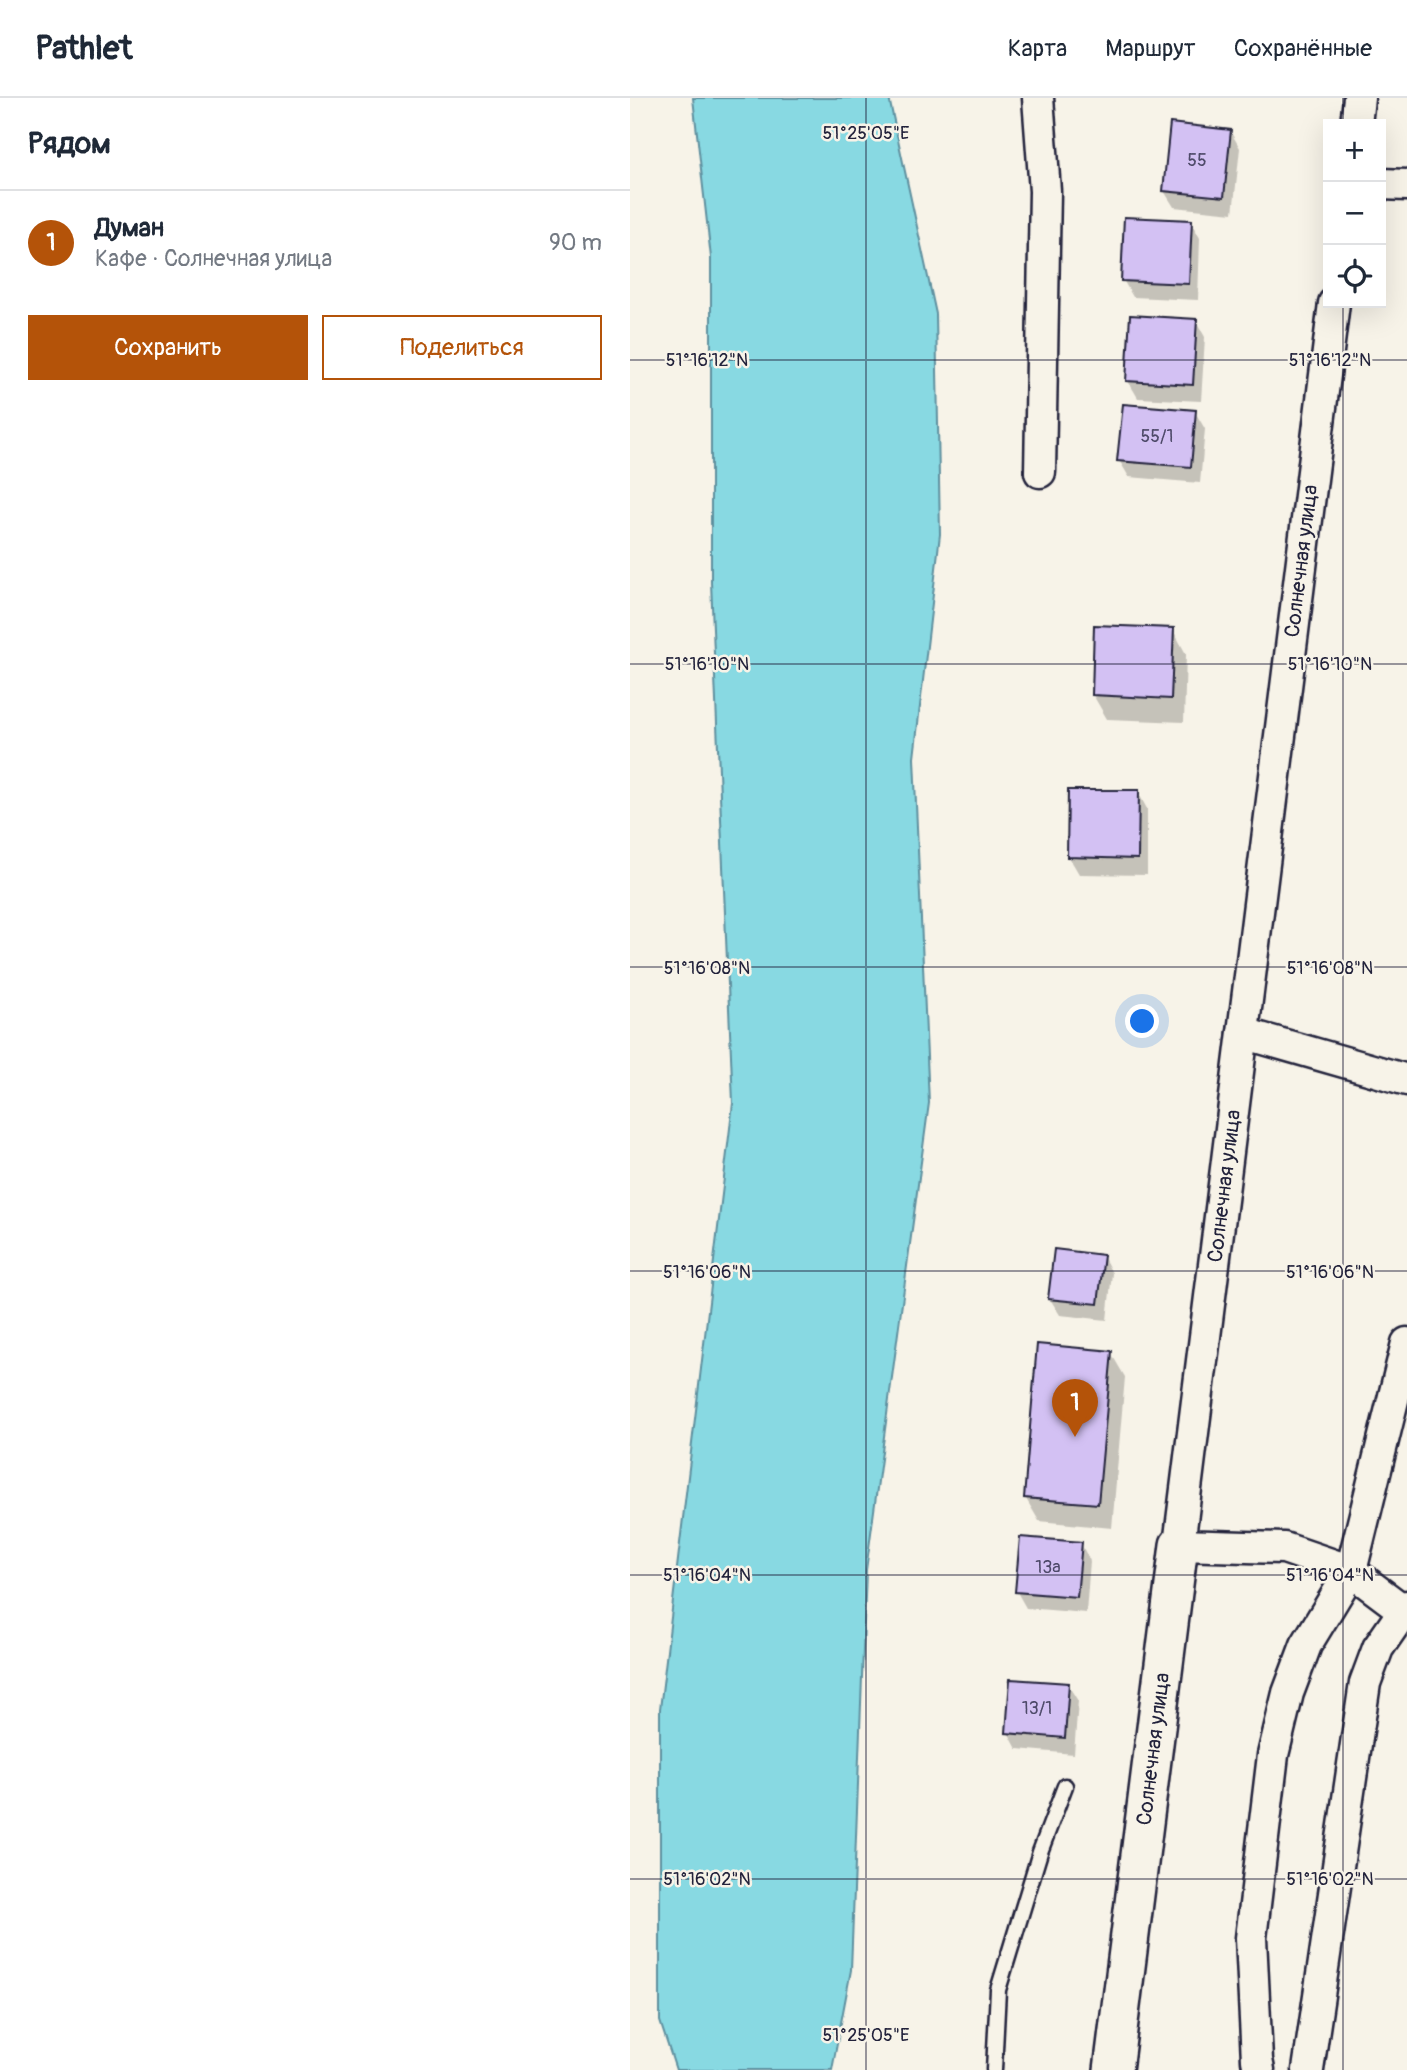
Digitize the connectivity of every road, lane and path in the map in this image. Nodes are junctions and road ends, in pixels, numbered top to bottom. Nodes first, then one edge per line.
1 (1038, 98) edge
2 (1359, 98) edge
3 (1357, 119) edge
4 (1386, 184) edge
5 (1407, 185) edge
6 (1333, 308) edge
7 (1041, 472) dead end
8 (1243, 1032) junction
9 (1407, 1080) edge
10 (1407, 1343) edge
11 (1179, 1545) junction
12 (1351, 1571) junction
13 (1406, 1610) edge
14 (1065, 1786) dead end
15 (993, 2070) edge
16 (1113, 2070) edge
17 (1259, 2070) edge
18 (1308, 2070) edge

1 - 7 street
2 - 3 street
4 - 5 street
6 - 8 street, Солнечная улица
8 - 9 street
8 - 11 street, Солнечная улица
10 - 12 street
11 - 12 street
11 - 16 street, Солнечная улица
12 - 13 street
12 - 17 street
13 - 18 street
14 - 15 lane

